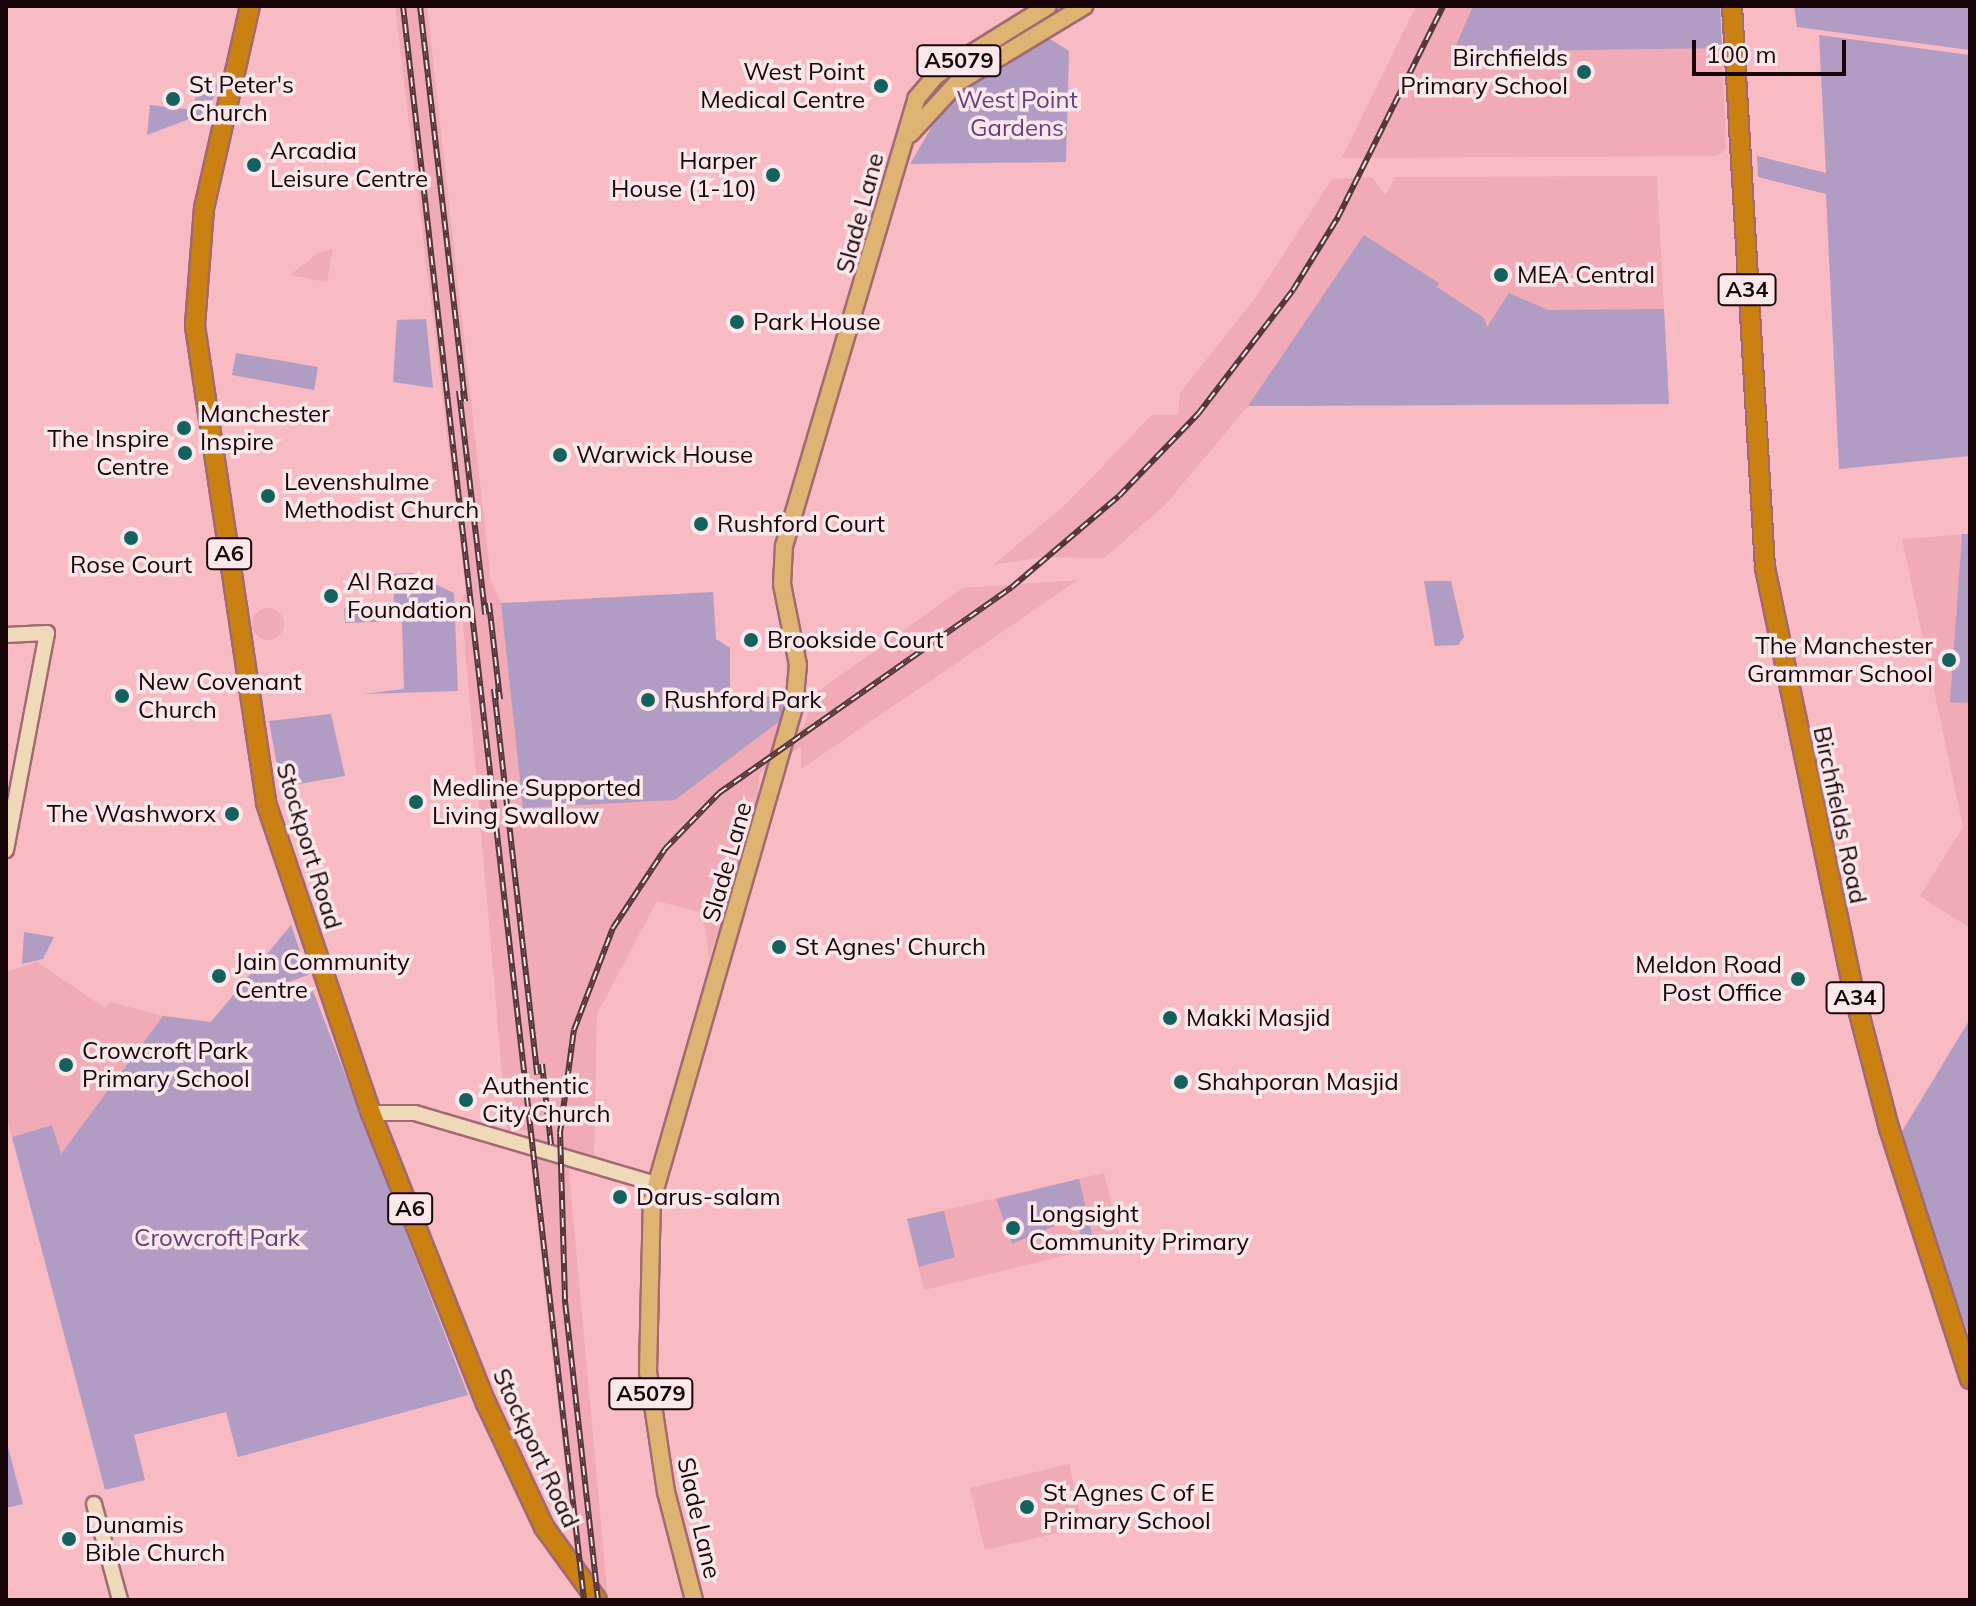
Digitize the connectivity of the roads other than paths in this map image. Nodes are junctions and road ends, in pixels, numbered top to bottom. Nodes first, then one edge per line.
1 (250, 6) edge
2 (1048, 6) edge
3 (1084, 6) edge
4 (1732, 6) edge
5 (927, 82) junction
6 (957, 83) junction
7 (904, 143) junction
8 (6, 635) edge
9 (6, 850) edge
10 (371, 1113) junction
11 (656, 1184) junction
12 (1970, 1379) edge
13 (94, 1504) dead end
14 (120, 1600) edge
15 (597, 1600) edge
16 (694, 1600) edge

1 - 10 highway, Stockport Road / A6
2 - 5 main road, A5079
3 - 6 main road, Slade Lane / A5079
4 - 12 highway, Birchfields Road / A34
5 - 6 main road
5 - 7 main road, Slade Lane / A5079
6 - 7 main road, Slade Lane / A5079
7 - 11 main road, Slade Lane / A5079
8 - 9 street
10 - 11 street
10 - 15 highway, Stockport Road / A6
11 - 16 main road, Slade Lane / A5079
13 - 14 street

